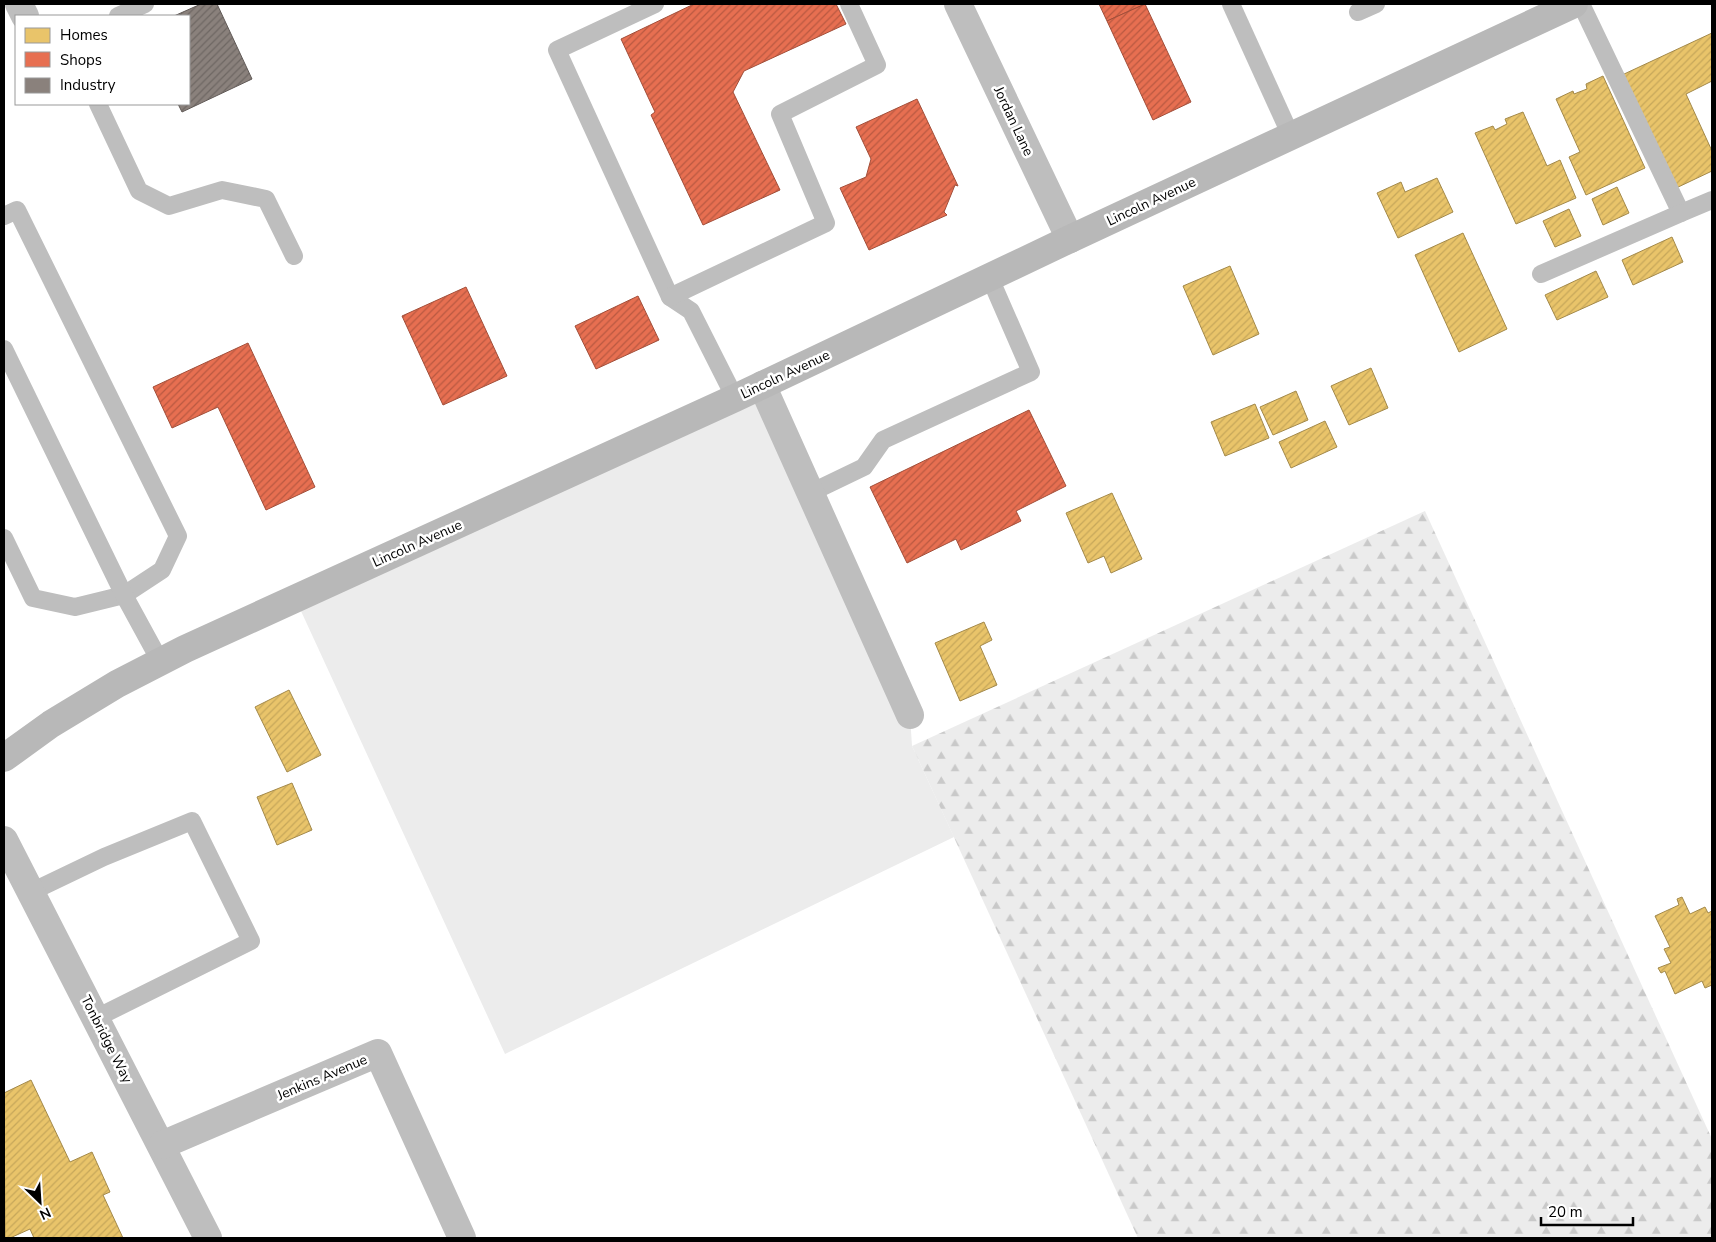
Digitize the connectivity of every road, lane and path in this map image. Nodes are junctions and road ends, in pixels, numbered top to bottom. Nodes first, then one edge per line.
1 (145, 4) edge
2 (655, 4) edge
3 (849, 4) edge
4 (958, 4) edge
5 (1231, 4) edge
6 (1376, 4) edge
7 (1574, 4) edge
8 (1581, 4) edge
9 (1358, 12) dead end
10 (120, 15) edge
11 (98, 105) edge
12 (1291, 136) junction
13 (1712, 200) edge
14 (1681, 213) junction
15 (4, 216) edge
16 (1070, 239) junction
17 (294, 256) dead end
18 (1541, 274) dead end
19 (990, 278) junction
20 (670, 297) junction
21 (4, 349) edge
22 (762, 385) junction
23 (735, 398) junction
24 (810, 494) junction
25 (4, 538) edge
26 (124, 595) junction
27 (160, 661) junction
28 (910, 715) dead end
29 (4, 758) edge
30 (4, 840) edge
31 (30, 892) junction
32 (96, 1018) junction
33 (162, 1145) junction
34 (208, 1238) edge
35 (462, 1238) edge

1 - 10 lane
2 - 20 lane
3 - 20 lane
4 - 16 street, Jordan Lane
5 - 12 lane
6 - 9 lane
7 - 12 main road, Lincoln Avenue
8 - 14 lane
11 - 17 lane
12 - 16 main road, Lincoln Avenue
13 - 14 lane
14 - 18 lane
15 - 26 lane
16 - 19 main road, Lincoln Avenue
19 - 22 main road, Lincoln Avenue
19 - 24 lane
20 - 23 lane
21 - 26 lane
22 - 23 main road, Lincoln Avenue
22 - 24 street
23 - 27 main road, Lincoln Avenue
24 - 28 street
25 - 26 lane
26 - 27 lane
27 - 29 main road, Lincoln Avenue
30 - 31 street, Tonbridge Way
31 - 32 street, Tonbridge Way
31 - 32 lane
32 - 33 street, Tonbridge Way
33 - 34 street, Tonbridge Way
33 - 35 street, Jenkins Avenue

